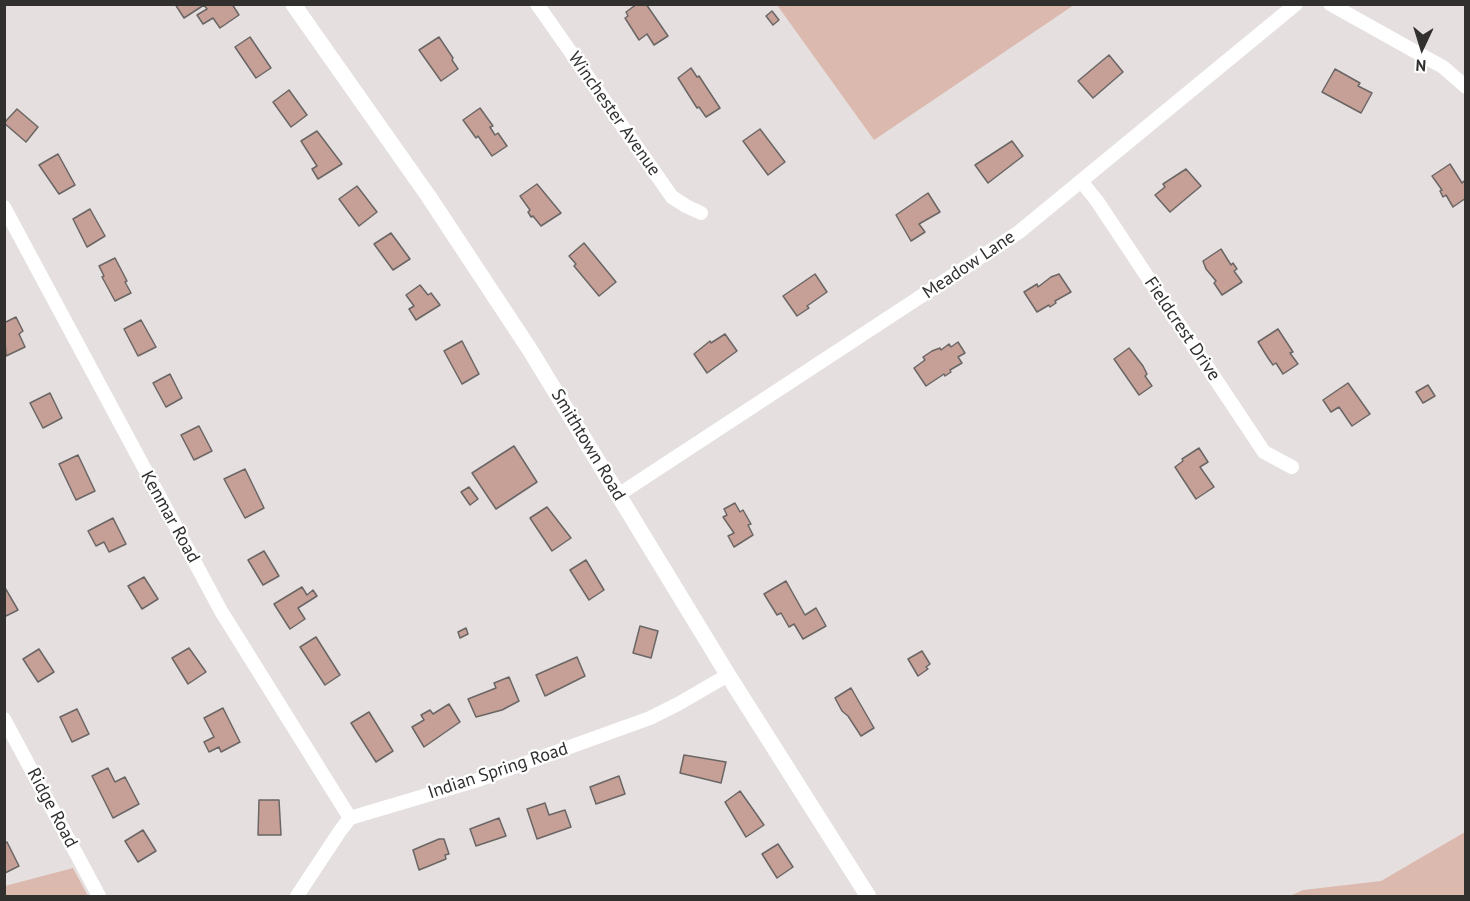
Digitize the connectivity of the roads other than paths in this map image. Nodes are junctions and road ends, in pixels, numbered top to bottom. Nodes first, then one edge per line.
1 (293, 4) edge
2 (537, 4) edge
3 (1296, 4) edge
4 (1330, 4) edge
5 (1466, 87) edge
6 (1081, 181) junction
7 (4, 207) edge
8 (702, 213) dead end
9 (1292, 467) dead end
10 (618, 495) junction
11 (728, 675) junction
12 (4, 719) edge
13 (350, 818) junction
14 (99, 897) edge
15 (297, 897) edge
16 (868, 897) edge

1 - 10 street, Smithtown Road
2 - 8 street, Winchester Avenue
3 - 6 street, Meadow Lane
4 - 5 street
6 - 9 street, Fieldcrest Drive
6 - 10 street, Meadow Lane
7 - 13 street, Kenmar Road
10 - 11 street, Smithtown Road
11 - 13 street, Indian Spring Road
11 - 16 street, Smithtown Road
12 - 14 street, Ridge Road
13 - 15 street

